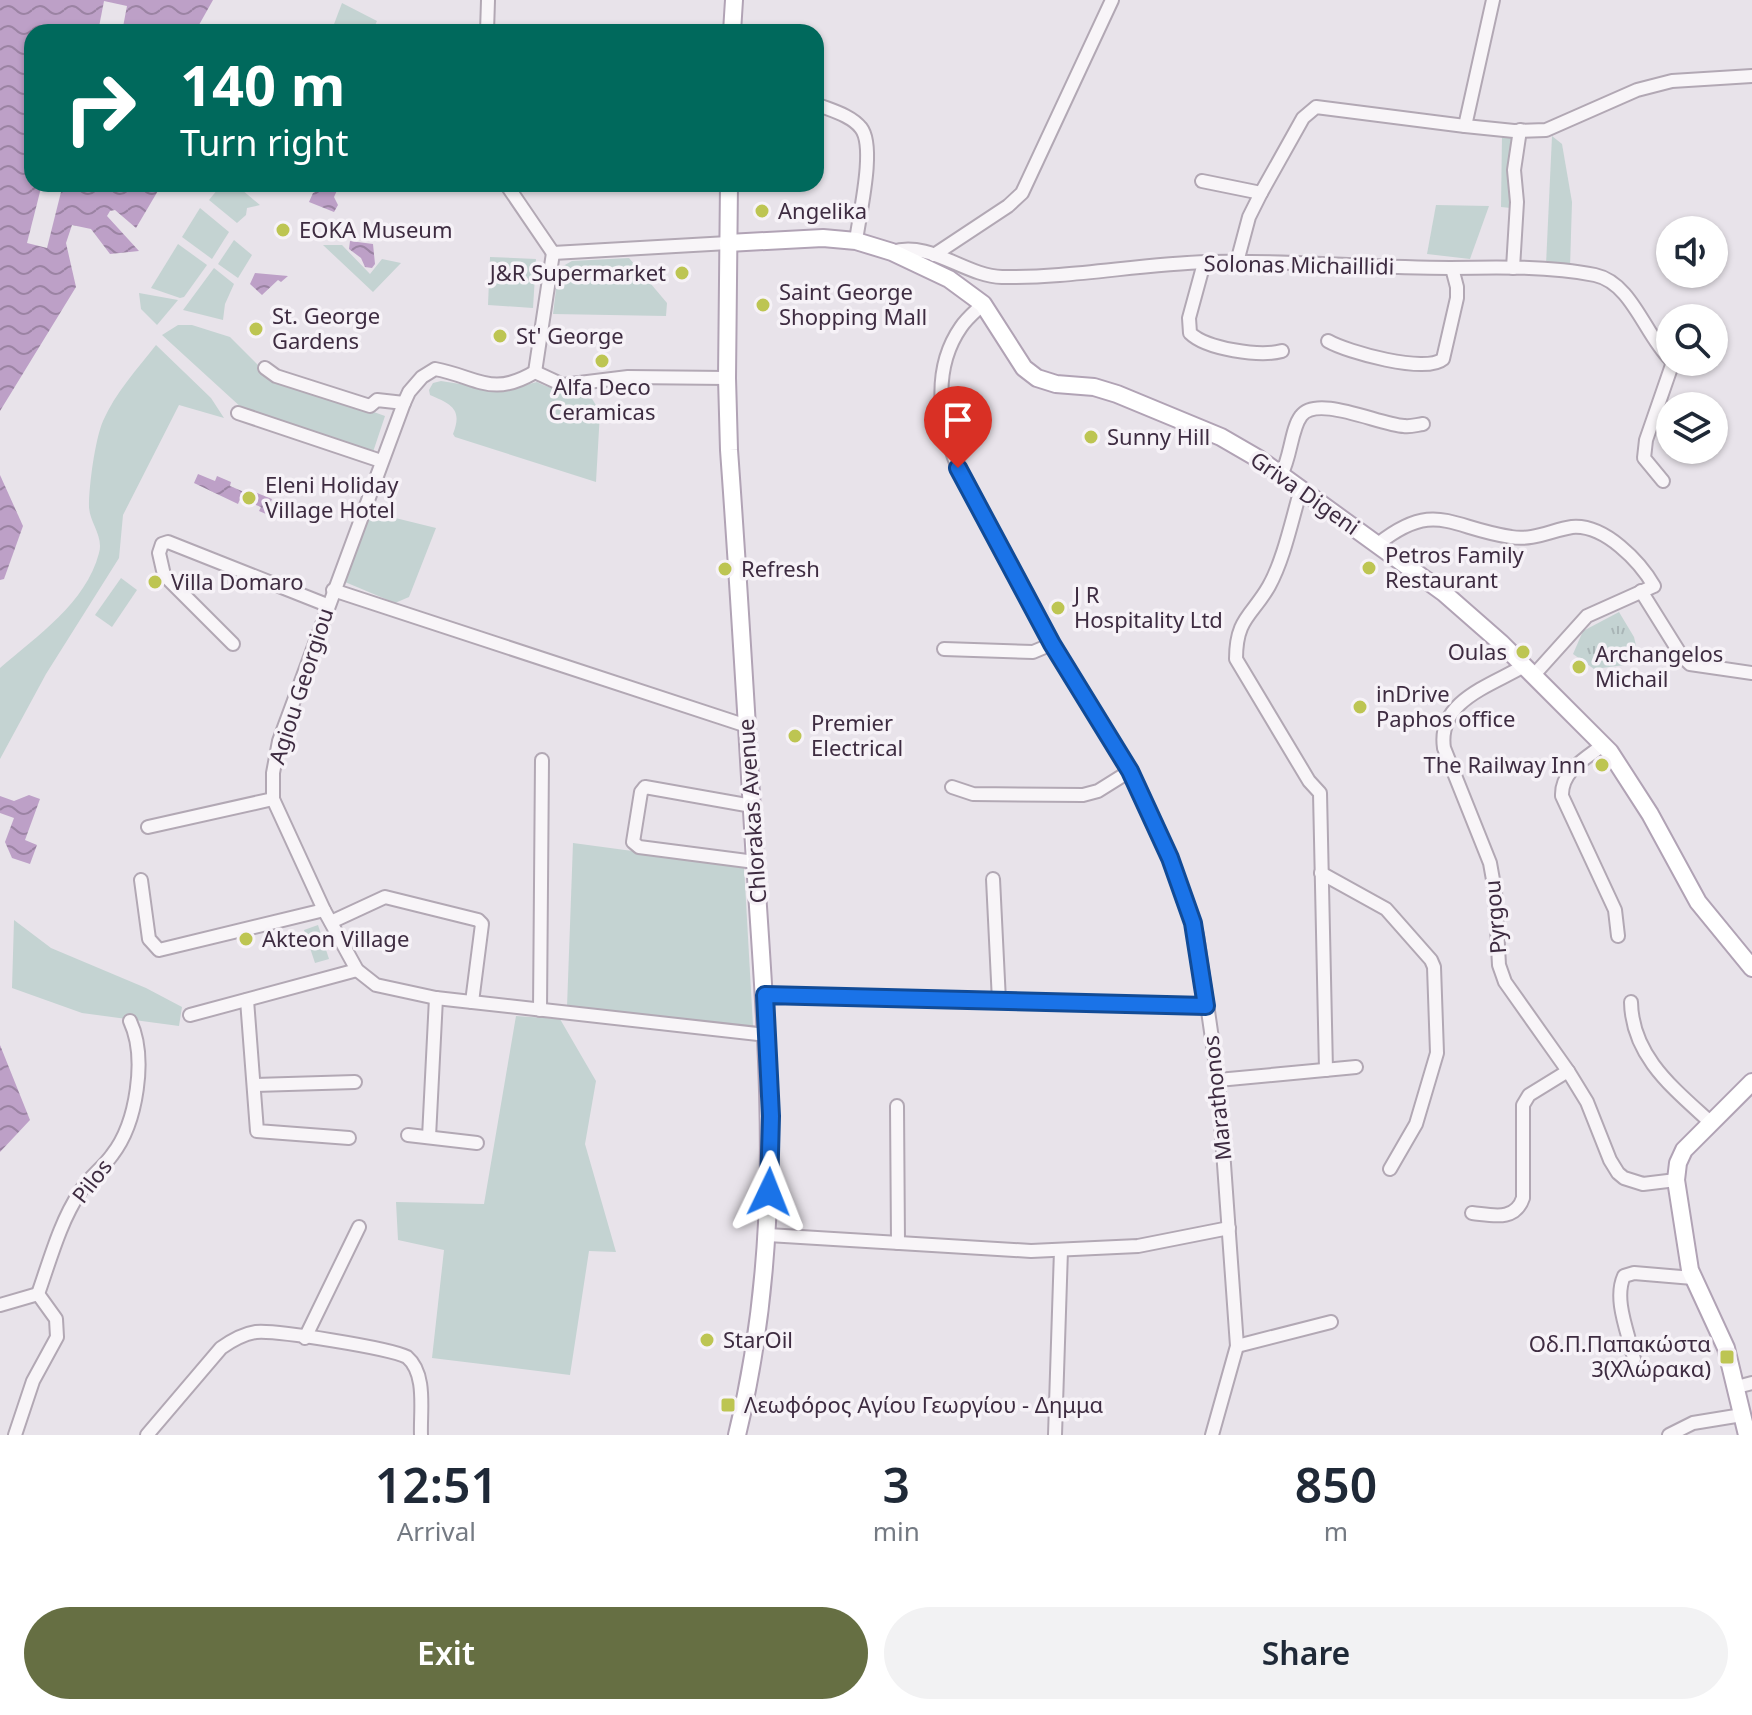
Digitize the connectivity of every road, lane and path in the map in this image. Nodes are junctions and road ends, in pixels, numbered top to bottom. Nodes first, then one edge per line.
1 (488, 0) edge
2 (734, 0) edge
3 (1112, 0) edge
4 (1493, 0) edge
5 (487, 24) edge
6 (732, 24) edge
7 (1752, 76) edge
8 (824, 108) edge
9 (1465, 126) junction
10 (1520, 130) junction
11 (1202, 181) dead end
12 (511, 192) edge
13 (729, 192) edge
14 (1261, 193) junction
15 (856, 241) junction
16 (728, 243) junction
17 (892, 252) junction
18 (553, 253) junction
19 (934, 255) junction
20 (1237, 262) junction
21 (1204, 263) junction
22 (1452, 268) junction
23 (1513, 268) junction
24 (983, 304) junction
25 (1328, 341) dead end
26 (1656, 341) edge
27 (1282, 351) dead end
28 (265, 368) dead end
29 (535, 372) junction
30 (1666, 376) edge
31 (727, 378) junction
32 (404, 403) junction
33 (238, 413) dead end
34 (1423, 424) dead end
35 (381, 461) junction
36 (1281, 475) junction
37 (1663, 481) dead end
38 (1301, 489) junction
39 (1378, 544) junction
40 (333, 590) junction
41 (1641, 591) junction
42 (327, 605) junction
43 (233, 644) dead end
44 (1052, 644) junction
45 (944, 649) dead end
46 (1529, 671) junction
47 (1752, 673) edge
48 (747, 726) junction
49 (1603, 745) junction
50 (542, 760) dead end
51 (1130, 771) junction
52 (952, 787) dead end
53 (273, 799) junction
54 (752, 806) junction
55 (148, 827) dead end
56 (755, 862) junction
57 (1321, 873) junction
58 (993, 879) dead end
59 (141, 880) dead end
60 (327, 916) junction
61 (1618, 936) dead end
62 (1752, 968) edge
63 (357, 970) junction
64 (765, 995) junction
65 (436, 998) junction
66 (247, 1000) junction
67 (999, 1001) junction
68 (472, 1002) junction
69 (1631, 1002) dead end
70 (1206, 1006) junction
71 (540, 1010) junction
72 (190, 1015) dead end
73 (130, 1021) dead end
74 (767, 1035) junction
75 (1356, 1067) dead end
76 (1326, 1070) junction
77 (1568, 1071) junction
78 (1218, 1080) junction
79 (355, 1082) dead end
80 (255, 1085) junction
81 (1751, 1086) edge
82 (897, 1106) dead end
83 (1710, 1122) junction
84 (408, 1135) dead end
85 (429, 1137) junction
86 (349, 1138) dead end
87 (477, 1143) dead end
88 (1390, 1169) dead end
89 (1676, 1180) junction
90 (1472, 1213) dead end
91 (359, 1227) dead end
92 (1229, 1228) junction
93 (768, 1235) junction
94 (898, 1243) junction
95 (1061, 1250) junction
96 (1693, 1278) junction
97 (38, 1294) junction
98 (0, 1305) edge
99 (1331, 1322) dead end
100 (305, 1338) junction
101 (1237, 1346) junction
102 (1634, 1359) dead end
103 (1744, 1385) edge
104 (1742, 1415) junction
105 (15, 1435) edge
106 (147, 1435) edge
107 (421, 1435) edge
108 (737, 1435) edge
109 (1055, 1435) edge
110 (1212, 1435) edge
111 (1669, 1435) edge
112 (1747, 1435) edge

1 - 5 street
2 - 6 main road
3 - 19 street
4 - 9 street
7 - 10 street
8 - 15 street
9 - 10 street
9 - 14 street
10 - 23 street
11 - 14 street
12 - 18 street
13 - 16 main road, Chlorakas Avenue
14 - 20 street
15 - 16 main road, Griva Digeni
15 - 17 main road, Griva Digeni
16 - 18 street
16 - 31 main road, Chlorakas Avenue
17 - 19 street, Solonas Michaillidi
17 - 24 main road, Griva Digeni
18 - 29 street
19 - 21 street, Solonas Michaillidi
20 - 21 street, Solonas Michaillidi
20 - 22 street, Solonas Michaillidi
21 - 27 street
22 - 23 street, Solonas Michaillidi
22 - 25 street
23 - 26 street, Solonas Michaillidi
24 - 36 main road, Griva Digeni
24 - 44 street, Marathonos
28 - 32 street
29 - 31 street
29 - 32 street, Agiou Georgiou
30 - 37 street, Solonas Michaillidi
31 - 48 main road, Chlorakas Avenue
32 - 35 street, Agiou Georgiou
33 - 35 street
34 - 36 street
35 - 40 street, Agiou Georgiou
36 - 38 main road, Griva Digeni
38 - 39 main road, Griva Digeni
38 - 57 street
39 - 41 street, Pyrgou
39 - 46 main road, Griva Digeni
40 - 42 street, Agiou Georgiou
40 - 48 street
41 - 46 street, Pyrgou
41 - 47 street
42 - 43 street
42 - 53 street, Agiou Georgiou
44 - 45 street
44 - 51 street, Marathonos
46 - 49 main road, Griva Digeni
46 - 77 street, Pyrgou
48 - 54 main road, Chlorakas Avenue
49 - 61 street
49 - 62 main road, Griva Digeni
50 - 71 street
51 - 52 street
51 - 70 street, Marathonos
53 - 55 street
53 - 60 street, Agiou Georgiou
54 - 56 main road, Chlorakas Avenue
54 - 56 street
56 - 64 main road, Chlorakas Avenue
57 - 76 street
57 - 88 street
58 - 67 street
59 - 60 street
60 - 63 street, Agiou Georgiou
60 - 68 street
63 - 65 street
63 - 66 street
64 - 67 street
64 - 74 main road, Chlorakas Avenue
65 - 68 street
65 - 85 street
66 - 72 street
66 - 80 street
67 - 70 street
68 - 71 street
69 - 83 street
70 - 78 street, Marathonos
71 - 74 street
73 - 97 street, Pilos
74 - 93 main road, Chlorakas Avenue
75 - 76 street
76 - 78 street
77 - 89 street, Pyrgou
77 - 90 street
78 - 92 street, Marathonos
79 - 80 street
80 - 86 street
81 - 83 main road
82 - 94 street
83 - 89 main road
84 - 85 street
85 - 87 street
89 - 96 main road
91 - 100 street
92 - 95 street
92 - 101 street, Marathonos
93 - 94 street
93 - 108 main road, Chlorakas Avenue
94 - 95 street
95 - 109 street
96 - 102 street
96 - 103 main road
97 - 98 street
97 - 105 street
99 - 101 street
100 - 106 street
100 - 107 street
101 - 110 street, Marathonos
103 - 104 main road
104 - 111 street
104 - 112 main road

